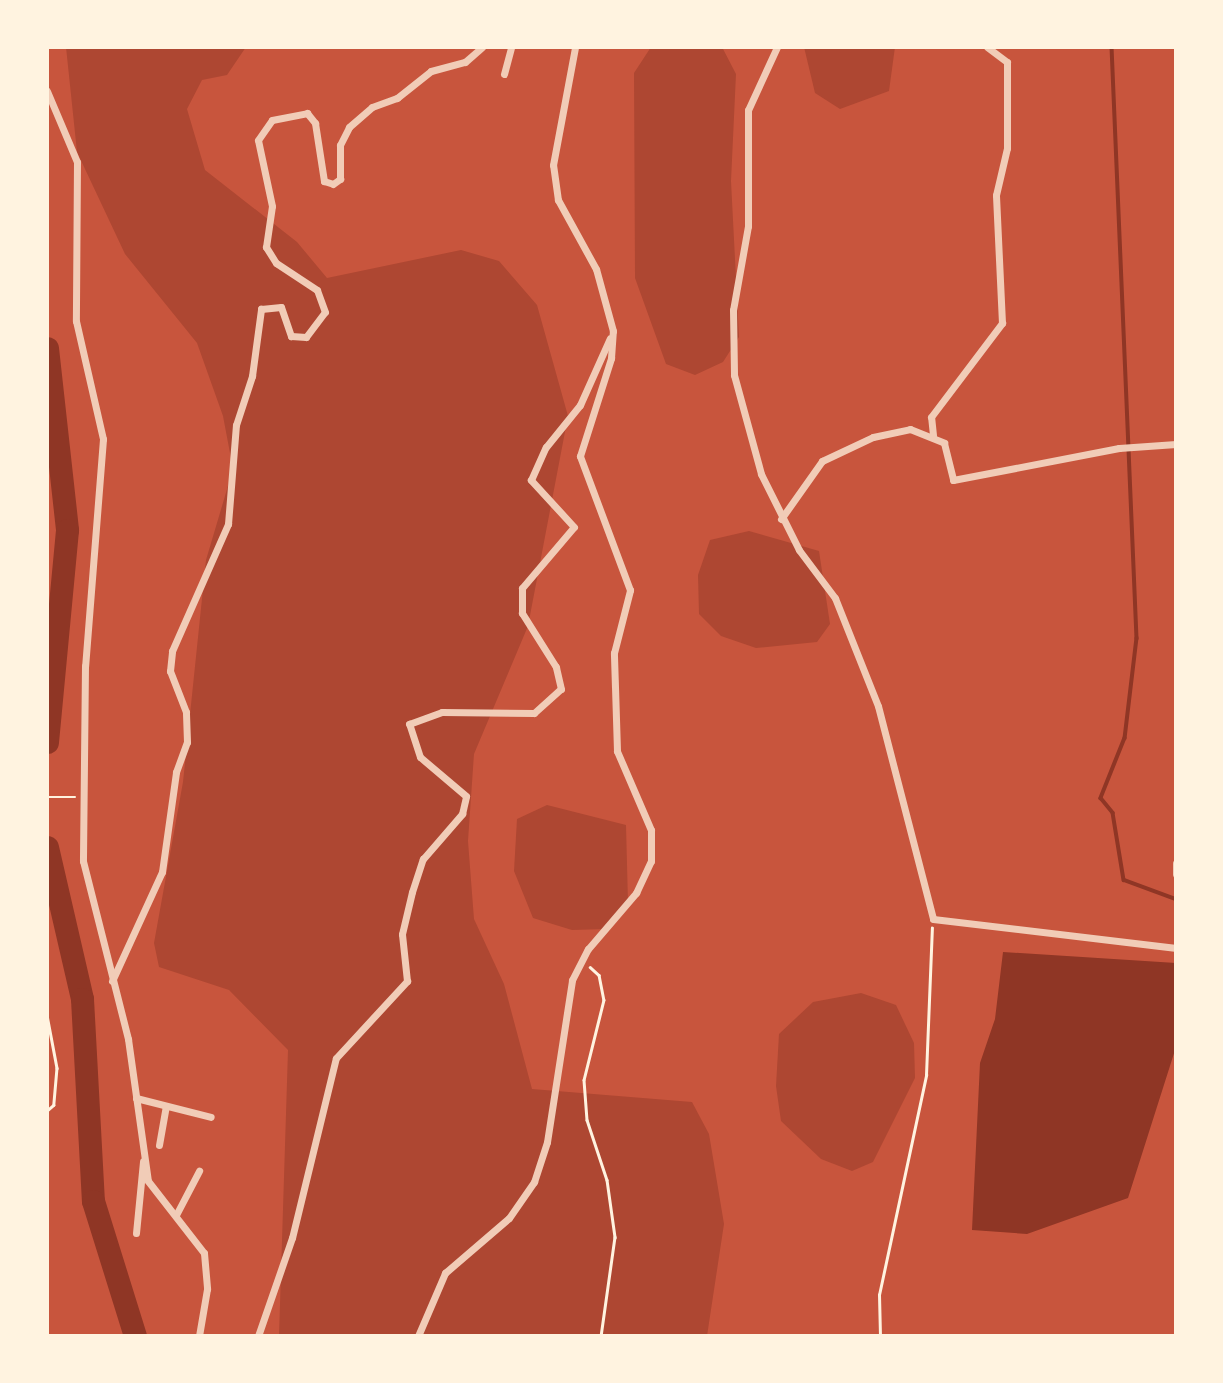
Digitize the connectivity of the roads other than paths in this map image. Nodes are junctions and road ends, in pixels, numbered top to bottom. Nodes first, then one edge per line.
1 (482, 47) edge
2 (511, 47) edge
3 (575, 47) edge
4 (777, 47) edge
5 (987, 47) edge
6 (505, 74) dead end
7 (47, 91) edge
8 (613, 331) junction
9 (933, 435) junction
10 (1176, 444) edge
11 (781, 519) junction
12 (1176, 863) edge
13 (1176, 874) edge
14 (1176, 948) edge
15 (113, 981) junction
16 (136, 1098) junction
17 (166, 1107) junction
18 (211, 1117) dead end
19 (159, 1144) dead end
20 (144, 1157) junction
21 (199, 1171) dead end
22 (176, 1215) junction
23 (136, 1233) dead end
24 (199, 1336) edge
25 (258, 1336) edge
26 (418, 1336) edge

1 - 15 street
2 - 6 street
3 - 8 street
4 - 11 street
5 - 9 street
7 - 15 street
8 - 25 street
8 - 26 street
9 - 10 street
9 - 11 street
11 - 14 street
12 - 13 street
15 - 16 street
16 - 17 street
16 - 20 street
17 - 18 street
17 - 19 street
20 - 22 street
20 - 23 street
21 - 22 street
22 - 24 street

